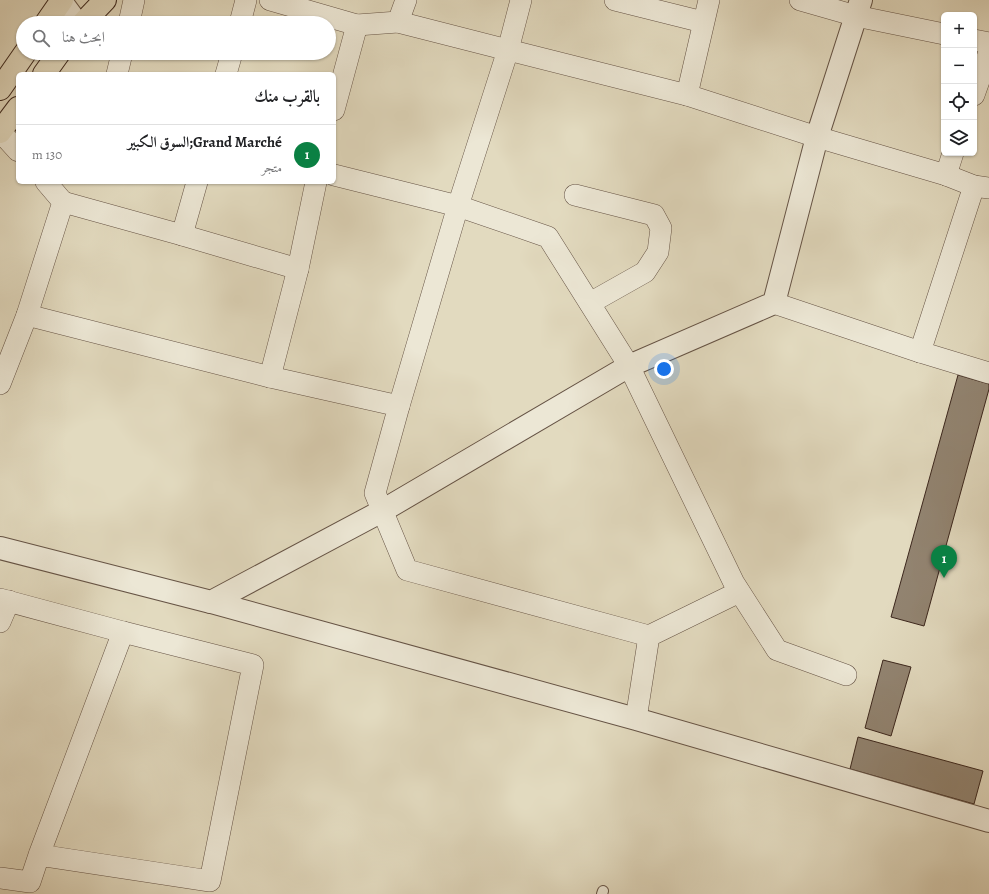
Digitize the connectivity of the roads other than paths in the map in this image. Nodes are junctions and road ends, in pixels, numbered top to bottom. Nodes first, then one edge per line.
1 (61, 0) edge
2 (105, 0) edge
3 (134, 0) edge
4 (246, 0) edge
5 (270, 0) edge
6 (406, 0) edge
7 (521, 0) edge
8 (615, 0) edge
9 (709, 0) edge
10 (800, 0) edge
11 (858, 8) edge
12 (51, 16) edge
13 (72, 16) edge
14 (90, 16) edge
15 (131, 16) edge
16 (242, 16) edge
17 (324, 16) edge
18 (336, 20) edge
19 (398, 22) junction
20 (704, 22) junction
21 (357, 26) junction
22 (941, 33) edge
23 (977, 41) edge
24 (989, 43) edge
25 (508, 50) junction
26 (989, 52) edge
27 (20, 60) edge
28 (54, 60) edge
29 (120, 60) edge
30 (230, 60) edge
31 (45, 72) edge
32 (117, 72) edge
33 (227, 72) edge
34 (977, 86) edge
35 (0, 89) edge
36 (687, 95) junction
37 (336, 103) edge
38 (16, 111) edge
39 (0, 131) edge
40 (817, 137) junction
41 (16, 149) edge
42 (952, 156) edge
43 (946, 175) junction
44 (336, 176) edge
45 (48, 184) edge
46 (196, 184) edge
47 (316, 184) edge
48 (982, 187) edge
49 (575, 194) dead end
50 (63, 202) junction
51 (458, 206) junction
52 (182, 235) junction
53 (298, 269) junction
54 (590, 303) junction
55 (774, 303) junction
56 (27, 315) junction
57 (920, 352) junction
58 (629, 366) junction
59 (989, 373) edge
60 (270, 377) junction
61 (0, 384) edge
62 (399, 406) junction
63 (382, 511) junction
64 (0, 548) edge
65 (739, 592) junction
66 (4, 600) edge
67 (211, 602) junction
68 (0, 622) edge
69 (123, 632) junction
70 (649, 636) junction
71 (846, 675) dead end
72 (636, 719) junction
73 (989, 821) edge
74 (38, 855) junction
75 (0, 878) edge

1 - 12 main road
1 - 13 street
2 - 14 main road
3 - 15 street
4 - 16 street
5 - 17 street
6 - 19 street
7 - 25 street
8 - 20 street
9 - 20 street
10 - 11 street
11 - 22 street
11 - 40 street
18 - 21 street
19 - 21 street
19 - 25 street
20 - 36 street
21 - 37 street
23 - 24 street
25 - 36 street
25 - 51 street
26 - 34 street
27 - 35 main road
28 - 31 main road
29 - 32 street
30 - 33 street
36 - 40 street
38 - 39 main road
39 - 41 street
40 - 43 street
40 - 55 street
42 - 43 street
43 - 48 street
44 - 51 street
45 - 50 street
46 - 52 street
47 - 53 street
48 - 57 street
49 - 54 street
50 - 52 street
50 - 56 street
51 - 54 street
51 - 62 street
52 - 53 street
53 - 60 street
54 - 58 street
55 - 57 street
55 - 58 street
56 - 60 street
56 - 61 street
57 - 59 street
58 - 63 street
58 - 65 street
60 - 62 street
62 - 63 street
63 - 67 street
63 - 70 street
64 - 67 street
65 - 70 street
65 - 71 street
66 - 68 street
66 - 69 street
67 - 72 street
69 - 74 street
69 - 74 street
70 - 72 street
72 - 73 street
74 - 75 street

